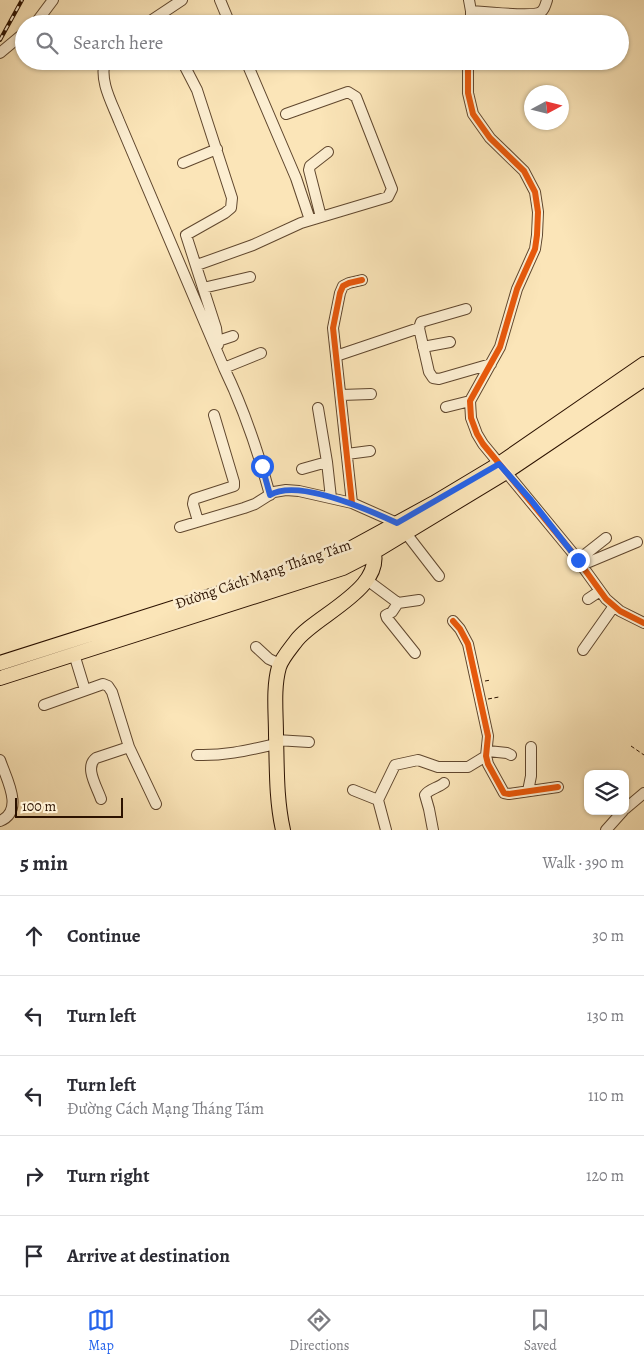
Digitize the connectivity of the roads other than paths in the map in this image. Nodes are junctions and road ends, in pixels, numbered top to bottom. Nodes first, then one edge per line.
1 (53, 0) edge
2 (182, 0) edge
3 (220, 0) edge
4 (469, 0) edge
5 (547, 0) edge
6 (472, 12) junction
7 (42, 15) edge
8 (166, 15) edge
9 (226, 15) edge
10 (472, 15) edge
11 (15, 40) edge
12 (0, 53) edge
13 (103, 70) edge
14 (187, 70) edge
15 (250, 70) edge
16 (468, 70) edge
17 (286, 114) dead end
18 (216, 149) junction
19 (328, 152) dead end
20 (182, 163) dead end
21 (321, 217) junction
22 (310, 220) junction
23 (192, 251) junction
24 (178, 259) junction
25 (197, 265) junction
26 (250, 277) dead end
27 (362, 280) dead end
28 (203, 288) junction
29 (466, 309) dead end
30 (419, 328) junction
31 (233, 336) dead end
32 (218, 341) junction
33 (450, 342) dead end
34 (423, 347) junction
35 (217, 352) junction
36 (261, 353) dead end
37 (336, 356) junction
38 (491, 364) junction
39 (644, 364) edge
40 (224, 368) junction
41 (644, 379) edge
42 (341, 394) junction
43 (371, 394) dead end
44 (470, 401) junction
45 (446, 407) dead end
46 (318, 408) dead end
47 (214, 416) dead end
48 (370, 451) dead end
49 (347, 454) junction
50 (327, 462) junction
51 (503, 468) junction
52 (302, 469) dead end
53 (270, 495) junction
54 (331, 498) junction
55 (352, 503) junction
56 (198, 522) junction
57 (180, 527) dead end
58 (401, 528) junction
59 (606, 538) dead end
60 (369, 539) junction
61 (637, 542) dead end
62 (374, 552) junction
63 (580, 562) junction
64 (439, 576) dead end
65 (367, 580) junction
66 (600, 591) junction
67 (419, 600) dead end
68 (588, 600) dead end
69 (398, 603) junction
70 (614, 606) junction
71 (453, 621) dead end
72 (644, 623) edge
73 (256, 647) dead end
74 (583, 650) dead end
75 (414, 653) dead end
76 (74, 654) junction
77 (0, 662) edge
78 (280, 664) junction
79 (0, 678) edge
80 (85, 690) junction
81 (44, 705) dead end
82 (276, 742) junction
83 (309, 742) dead end
84 (130, 747) junction
85 (531, 747) dead end
86 (487, 753) junction
87 (197, 755) dead end
88 (511, 755) dead end
89 (0, 760) edge
90 (444, 783) dead end
91 (558, 788) dead end
92 (353, 790) dead end
93 (528, 791) junction
94 (644, 793) edge
95 (101, 799) dead end
96 (378, 800) junction
97 (156, 804) dead end
98 (629, 806) edge
99 (620, 815) edge
100 (0, 821) edge
101 (283, 830) edge
102 (386, 830) edge
103 (433, 830) edge
104 (606, 830) edge

1 - 7 street
2 - 8 street
3 - 9 street
4 - 6 street
5 - 6 street
6 - 10 street
11 - 12 street
13 - 24 street
14 - 18 street
15 - 22 street
16 - 38 street
17 - 21 street
18 - 20 street
18 - 23 street
19 - 21 street
21 - 22 street
22 - 25 street
23 - 24 street
23 - 25 street
24 - 35 street
25 - 28 street
26 - 28 street
27 - 37 street
28 - 32 street
29 - 30 street
30 - 34 street
30 - 37 street
31 - 32 street
32 - 35 street
33 - 34 street
34 - 38 street
35 - 40 street
36 - 40 street
37 - 42 street
38 - 44 street
39 - 51 main road, Đường Cách Mạng Tháng Tám
40 - 53 street
41 - 51 main road, Đường Cách Mạng Tháng Tám
42 - 43 street
42 - 49 street
44 - 45 street
44 - 51 street
46 - 50 street
47 - 56 street
48 - 49 street
49 - 55 street
50 - 52 street
50 - 54 street
51 - 58 main road, Đường Cách Mạng Tháng Tám
51 - 63 street
53 - 54 street
53 - 56 street
54 - 55 street
55 - 58 street
56 - 57 street
58 - 60 main road, Đường Cách Mạng Tháng Tám
58 - 62 main road, Đường Cách Mạng Tháng Tám
58 - 64 street
59 - 63 street
60 - 62 main road
60 - 77 main road, Đường Cách Mạng Tháng Tám
61 - 63 street
62 - 65 main road
62 - 76 main road, Đường Cách Mạng Tháng Tám
63 - 66 street
65 - 69 street
65 - 78 main road
66 - 68 street
66 - 70 street
67 - 69 street
69 - 75 street
70 - 72 street
70 - 74 street
71 - 86 street
73 - 78 street
76 - 79 main road, Đường Cách Mạng Tháng Tám
76 - 80 street
78 - 82 main road
80 - 81 street
80 - 84 street
82 - 83 street
82 - 87 street
82 - 101 main road
84 - 95 street
84 - 97 street
85 - 93 street
86 - 88 street
86 - 93 street
86 - 96 street
89 - 100 street
90 - 103 street
91 - 93 street
92 - 96 street
94 - 98 street
96 - 102 street
99 - 104 street

